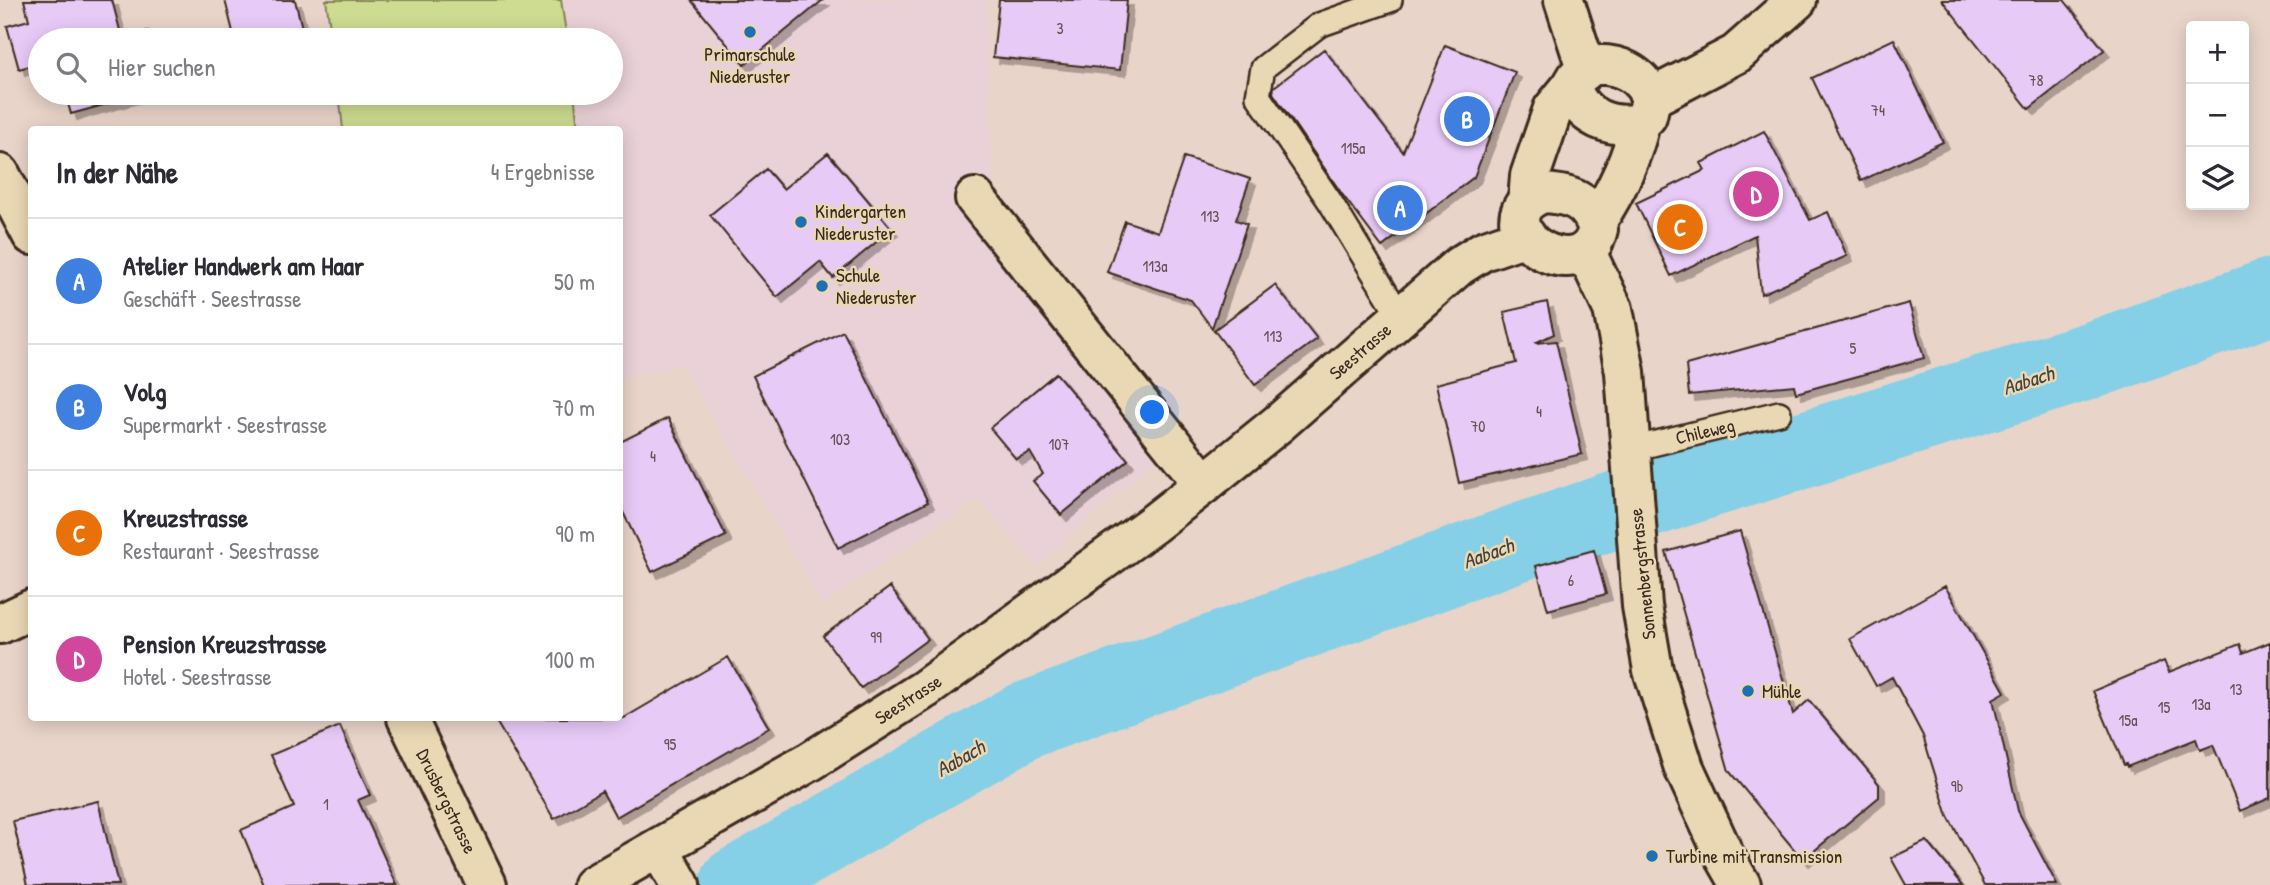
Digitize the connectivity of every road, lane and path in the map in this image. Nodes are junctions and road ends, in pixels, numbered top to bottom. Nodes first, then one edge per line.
1 (1390, 0) edge
2 (1564, 0) edge
3 (1797, 0) edge
4 (1578, 78) junction
5 (1645, 110) junction
6 (0, 174) edge
7 (975, 198) dead end
8 (1527, 218) junction
9 (28, 227) edge
10 (1591, 237) junction
11 (1400, 316) junction
12 (1779, 413) dead end
13 (1632, 460) junction
14 (1204, 484) junction
15 (28, 610) edge
16 (0, 624) edge
17 (408, 721) edge
18 (659, 848) junction
19 (487, 885) edge
20 (593, 885) edge
21 (680, 885) edge
22 (1741, 885) edge

1 - 11 lane
2 - 4 street
3 - 5 street
4 - 5 street
4 - 5 street
4 - 8 street
5 - 10 street
6 - 9 street
7 - 14 street
8 - 10 street
8 - 10 street
8 - 11 street, Seestrasse
10 - 13 street, Sonnenbergstrasse
11 - 14 street, Seestrasse
12 - 13 lane, Chileweg
13 - 22 street, Sonnenbergstrasse
14 - 18 street, Seestrasse
15 - 16 street
17 - 19 street, Drusbergstrasse
18 - 20 street, Seestrasse
18 - 21 street

